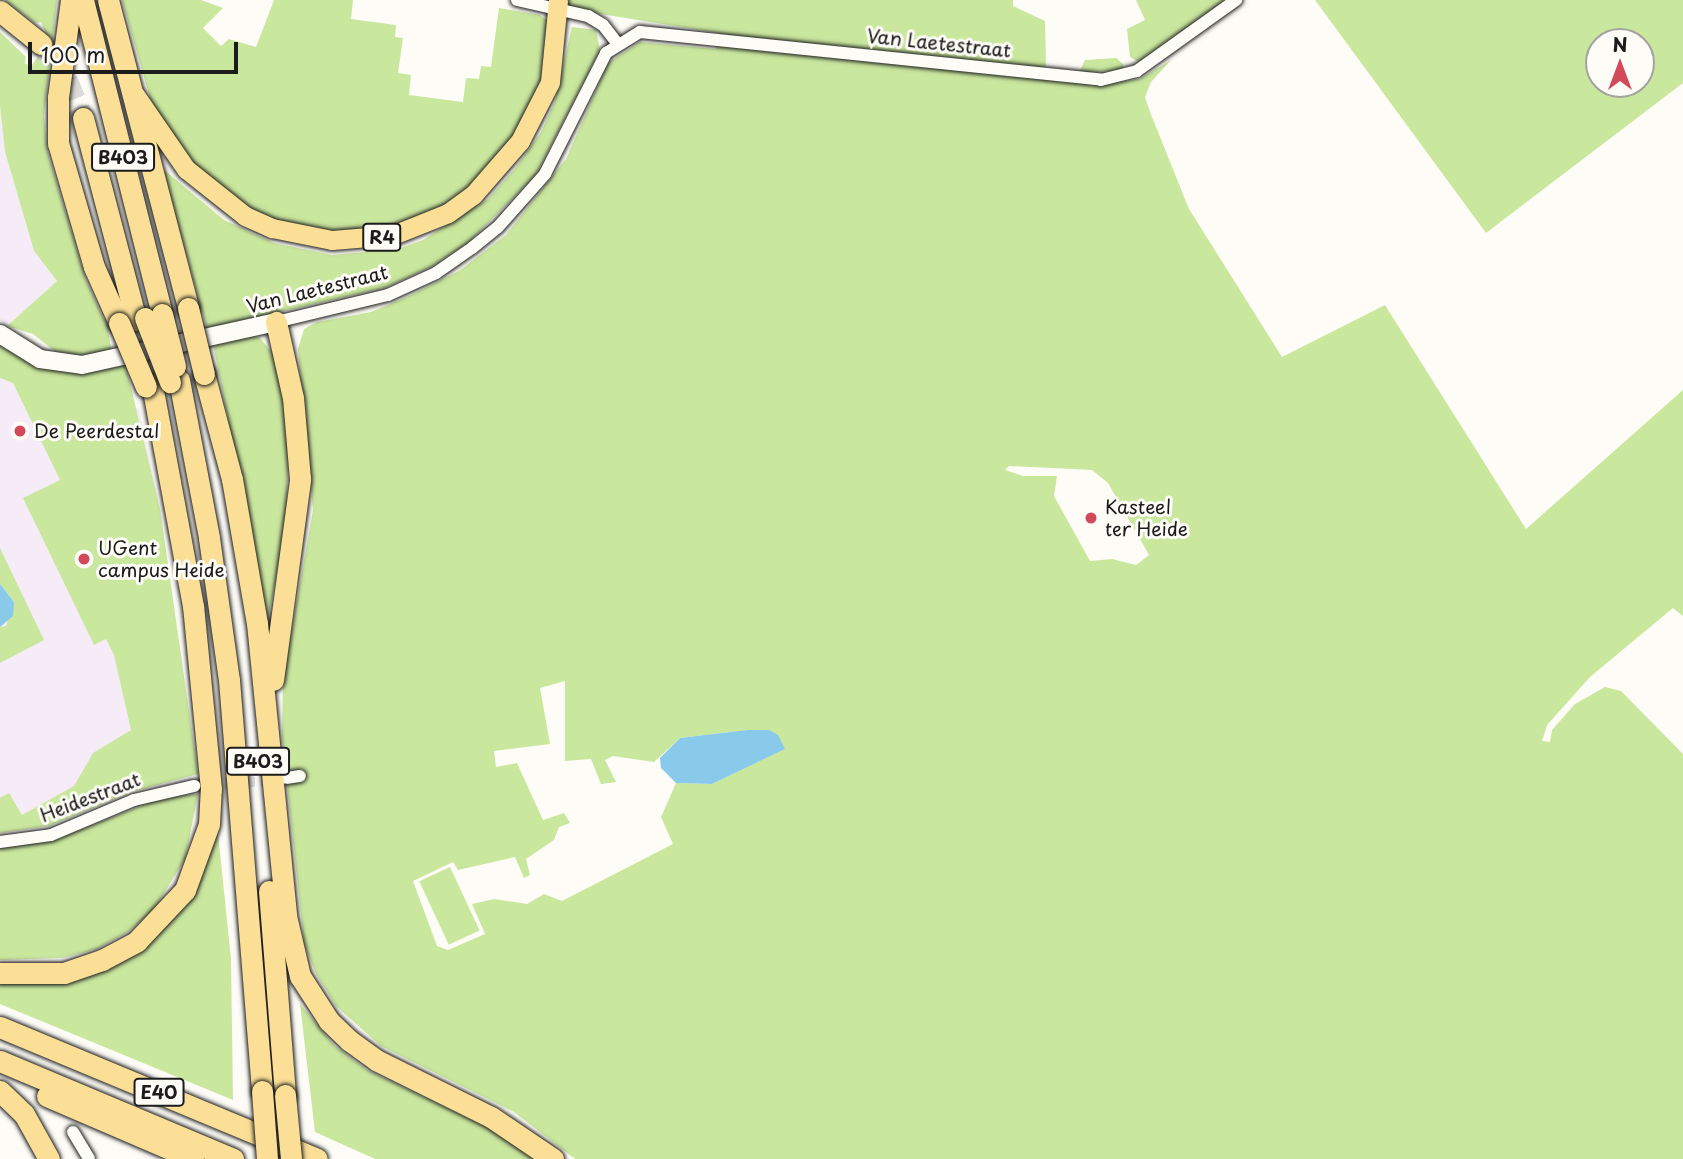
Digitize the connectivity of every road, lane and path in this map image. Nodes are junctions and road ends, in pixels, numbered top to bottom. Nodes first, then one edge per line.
1 (71, 0) edge
2 (83, 0) edge
3 (108, 0) edge
4 (517, 0) edge
5 (1236, 0) edge
6 (559, 5) edge
7 (0, 10) edge
8 (617, 43) junction
9 (41, 44) tunnel mouth
10 (132, 92) junction
11 (83, 118) tunnel mouth
12 (141, 319) junction
13 (276, 322) junction
14 (0, 334) edge
15 (161, 388) junction
16 (215, 428) junction
17 (269, 724) junction
18 (194, 786) tunnel mouth
19 (0, 842) edge
20 (0, 973) edge
21 (0, 1027) edge
22 (0, 1061) edge
23 (0, 1076) edge
24 (0, 1091) edge
25 (73, 1132) dead end
26 (49, 1159) edge
27 (89, 1159) edge
28 (193, 1159) edge
29 (233, 1159) edge
30 (267, 1159) edge
31 (291, 1159) edge
32 (317, 1159) edge
33 (553, 1159) edge

1 - 12 highway
2 - 12 highway, B403
3 - 10 highway, R4
4 - 6 street
5 - 8 street, Van Laetestraat
6 - 8 street
6 - 10 highway, R4
7 - 9 highway
8 - 13 street, Van Laetestraat
10 - 16 highway, B403, bridge
11 - 12 highway
12 - 15 highway, bridge
12 - 15 highway, B403, bridge
13 - 14 main road, Van Laetestraat
13 - 17 highway, B403
15 - 20 highway
15 - 30 highway, B403, bridge
16 - 17 highway, B403
16 - 31 highway, B403, bridge
17 - 33 highway, B403
18 - 19 street, Heidestraat
21 - 32 highway, E40
22 - 29 highway, E40
23 - 28 highway
24 - 26 highway
25 - 27 street

